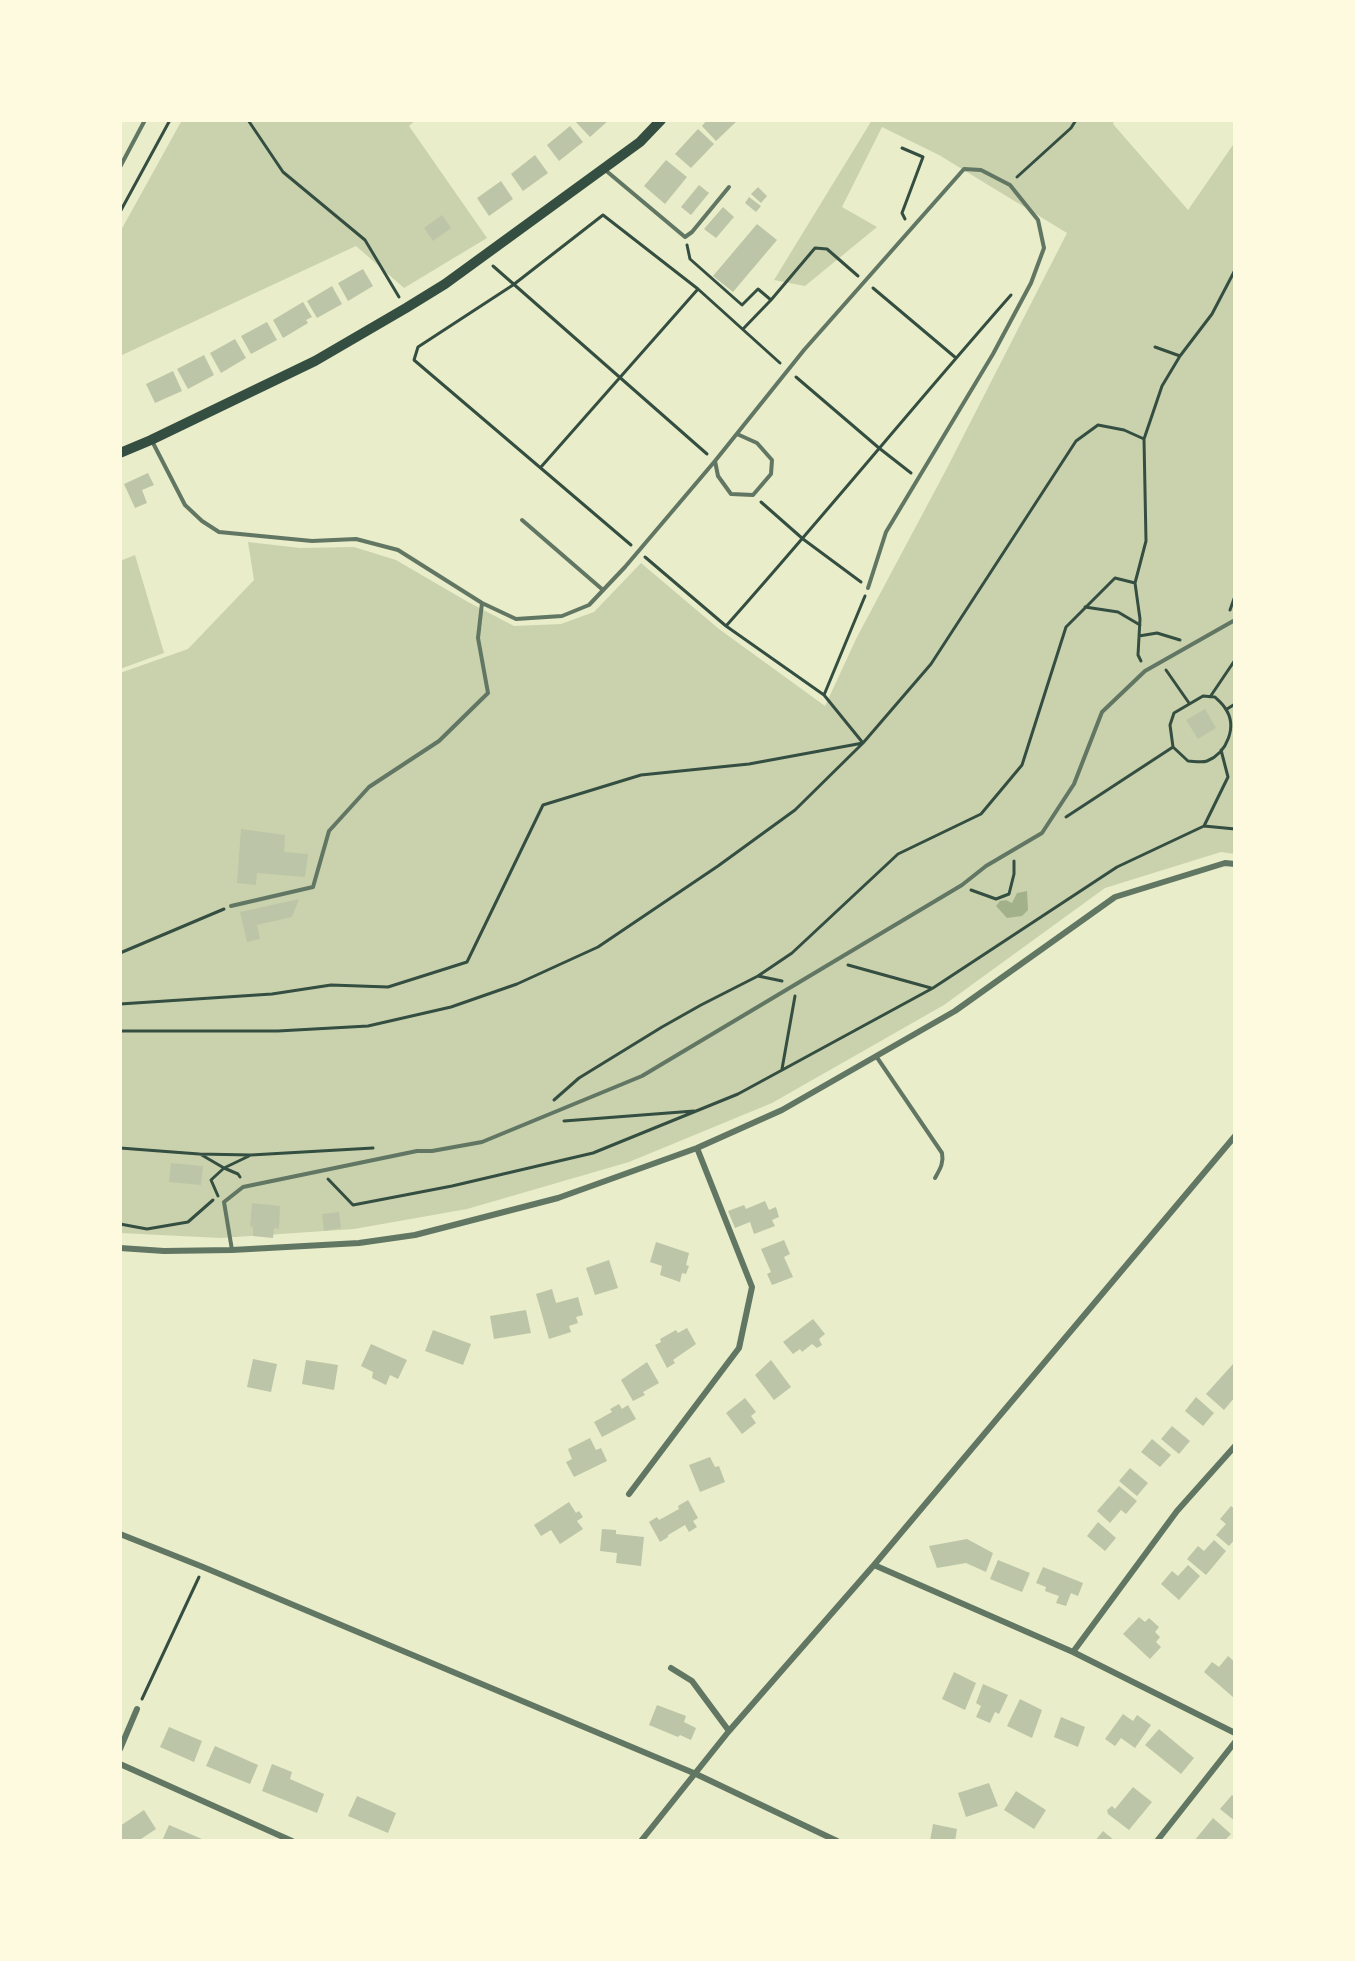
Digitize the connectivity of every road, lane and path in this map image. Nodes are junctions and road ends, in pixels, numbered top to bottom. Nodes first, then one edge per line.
1 (145, 120) edge
2 (170, 120) edge
3 (248, 120) edge
4 (661, 120) edge
5 (1076, 120) edge
6 (902, 148) dead end
7 (120, 166) edge
8 (604, 168) junction
9 (1010, 185) junction
10 (729, 187) dead end
11 (120, 212) edge
12 (910, 229) junction
13 (685, 237) junction
14 (485, 255) junction
15 (1235, 270) edge
16 (864, 280) junction
17 (1031, 283) junction
18 (513, 285) junction
19 (394, 289) dead end
20 (698, 289) junction
21 (771, 300) junction
22 (742, 329) junction
23 (1155, 347) dead end
24 (1180, 356) junction
25 (956, 358) junction
26 (788, 370) junction
27 (620, 378) junction
28 (737, 434) junction
29 (1144, 439) junction
30 (152, 440) junction
31 (879, 448) junction
32 (120, 453) edge
33 (715, 461) junction
34 (541, 467) junction
35 (919, 479) junction
36 (753, 495) junction
37 (522, 520) dead end
38 (803, 539) junction
39 (638, 551) junction
40 (1135, 584) junction
41 (868, 588) junction
42 (603, 590) junction
43 (482, 603) junction
44 (1085, 607) junction
45 (1235, 620) edge
46 (1140, 625) junction
47 (726, 626) junction
48 (1139, 636) junction
49 (1194, 644) junction
50 (1235, 660) edge
51 (1161, 662) junction
52 (1145, 671) junction
53 (824, 695) junction
54 (1210, 697) junction
55 (1188, 703) junction
56 (1235, 704) edge
57 (1227, 709) junction
58 (863, 743) junction
59 (1173, 747) junction
60 (1221, 750) junction
61 (1204, 825) junction
62 (1235, 829) edge
63 (1041, 833) junction
64 (1014, 851) junction
65 (1235, 864) edge
66 (962, 885) junction
67 (231, 906) joint
68 (120, 953) edge
69 (832, 961) junction
70 (758, 976) junction
71 (797, 984) junction
72 (933, 988) junction
73 (120, 1004) edge
74 (120, 1031) edge
75 (876, 1056) junction
76 (782, 1070) junction
77 (554, 1101) dead end
78 (697, 1110) junction
79 (562, 1121) dead end
80 (1235, 1136) edge
81 (120, 1148) edge
82 (374, 1148) dead end
83 (697, 1148) junction
84 (199, 1154) junction
85 (251, 1155) junction
86 (224, 1168) junction
87 (320, 1172) junction
88 (935, 1178) dead end
89 (243, 1187) junction
90 (120, 1224) edge
91 (120, 1248) edge
92 (232, 1250) junction
93 (1235, 1446) edge
94 (629, 1494) dead end
95 (120, 1534) edge
96 (874, 1565) junction
97 (203, 1567) junction
98 (1073, 1652) junction
99 (671, 1668) dead end
100 (137, 1709) joint
101 (729, 1731) junction
102 (1235, 1733) edge
103 (1235, 1742) edge
104 (120, 1749) edge
105 (120, 1764) edge
106 (696, 1774) junction
107 (292, 1841) edge
108 (641, 1841) edge
109 (837, 1841) edge
110 (1157, 1841) edge

1 - 7 lane
2 - 11 path
3 - 19 path
4 - 8 main road
5 - 9 path
6 - 12 path
8 - 13 lane
8 - 14 main road
9 - 12 lane
9 - 17 lane
10 - 13 lane
12 - 16 lane
13 - 21 path
14 - 18 path
14 - 30 main road
15 - 24 path
16 - 21 path
16 - 25 path
16 - 26 lane
17 - 25 path
17 - 35 lane
18 - 20 path
18 - 27 path
18 - 34 path
20 - 22 path
20 - 27 path
21 - 22 path
22 - 26 path
23 - 24 path
24 - 29 path
25 - 31 path
26 - 28 lane
26 - 31 path
27 - 33 path
27 - 34 path
28 - 33 lane
28 - 36 lane
29 - 40 path
29 - 58 path
30 - 32 main road
30 - 43 lane
31 - 35 path
31 - 38 path
33 - 36 lane
33 - 39 lane
34 - 39 path
35 - 41 lane
36 - 38 path
37 - 42 lane
38 - 41 path
38 - 47 path
39 - 42 lane
39 - 47 path
40 - 44 path
40 - 46 path
41 - 53 path
42 - 43 lane
43 - 67 lane
44 - 46 path
44 - 70 path
45 - 49 lane
46 - 48 path
47 - 53 path
48 - 49 path
48 - 52 path
49 - 51 lane
50 - 54 path
51 - 52 lane
51 - 55 path
52 - 63 lane
53 - 58 path
54 - 55 path
54 - 57 path
55 - 59 path
56 - 57 path
57 - 60 path
58 - 73 path
58 - 74 path
59 - 60 path
59 - 63 path
60 - 61 path
61 - 62 path
61 - 72 path
63 - 64 lane
64 - 66 lane
64 - 66 path
65 - 75 street
66 - 69 lane
67 - 68 path
69 - 71 lane
69 - 72 path
70 - 71 path
70 - 77 path
71 - 76 path
71 - 87 lane
72 - 76 path
75 - 83 street
75 - 88 lane
76 - 78 path
78 - 79 path
78 - 87 path
80 - 96 street
81 - 84 path
82 - 85 path
83 - 92 street
83 - 94 street
84 - 85 path
84 - 86 path
85 - 86 path
86 - 89 path
86 - 90 path
87 - 89 lane
89 - 92 lane
91 - 92 street
93 - 98 street
95 - 97 street
96 - 98 street
96 - 101 street
97 - 100 path
97 - 106 street
98 - 102 street
99 - 101 street
100 - 104 street
101 - 106 street
103 - 110 street
105 - 107 street
106 - 108 street
106 - 109 street

